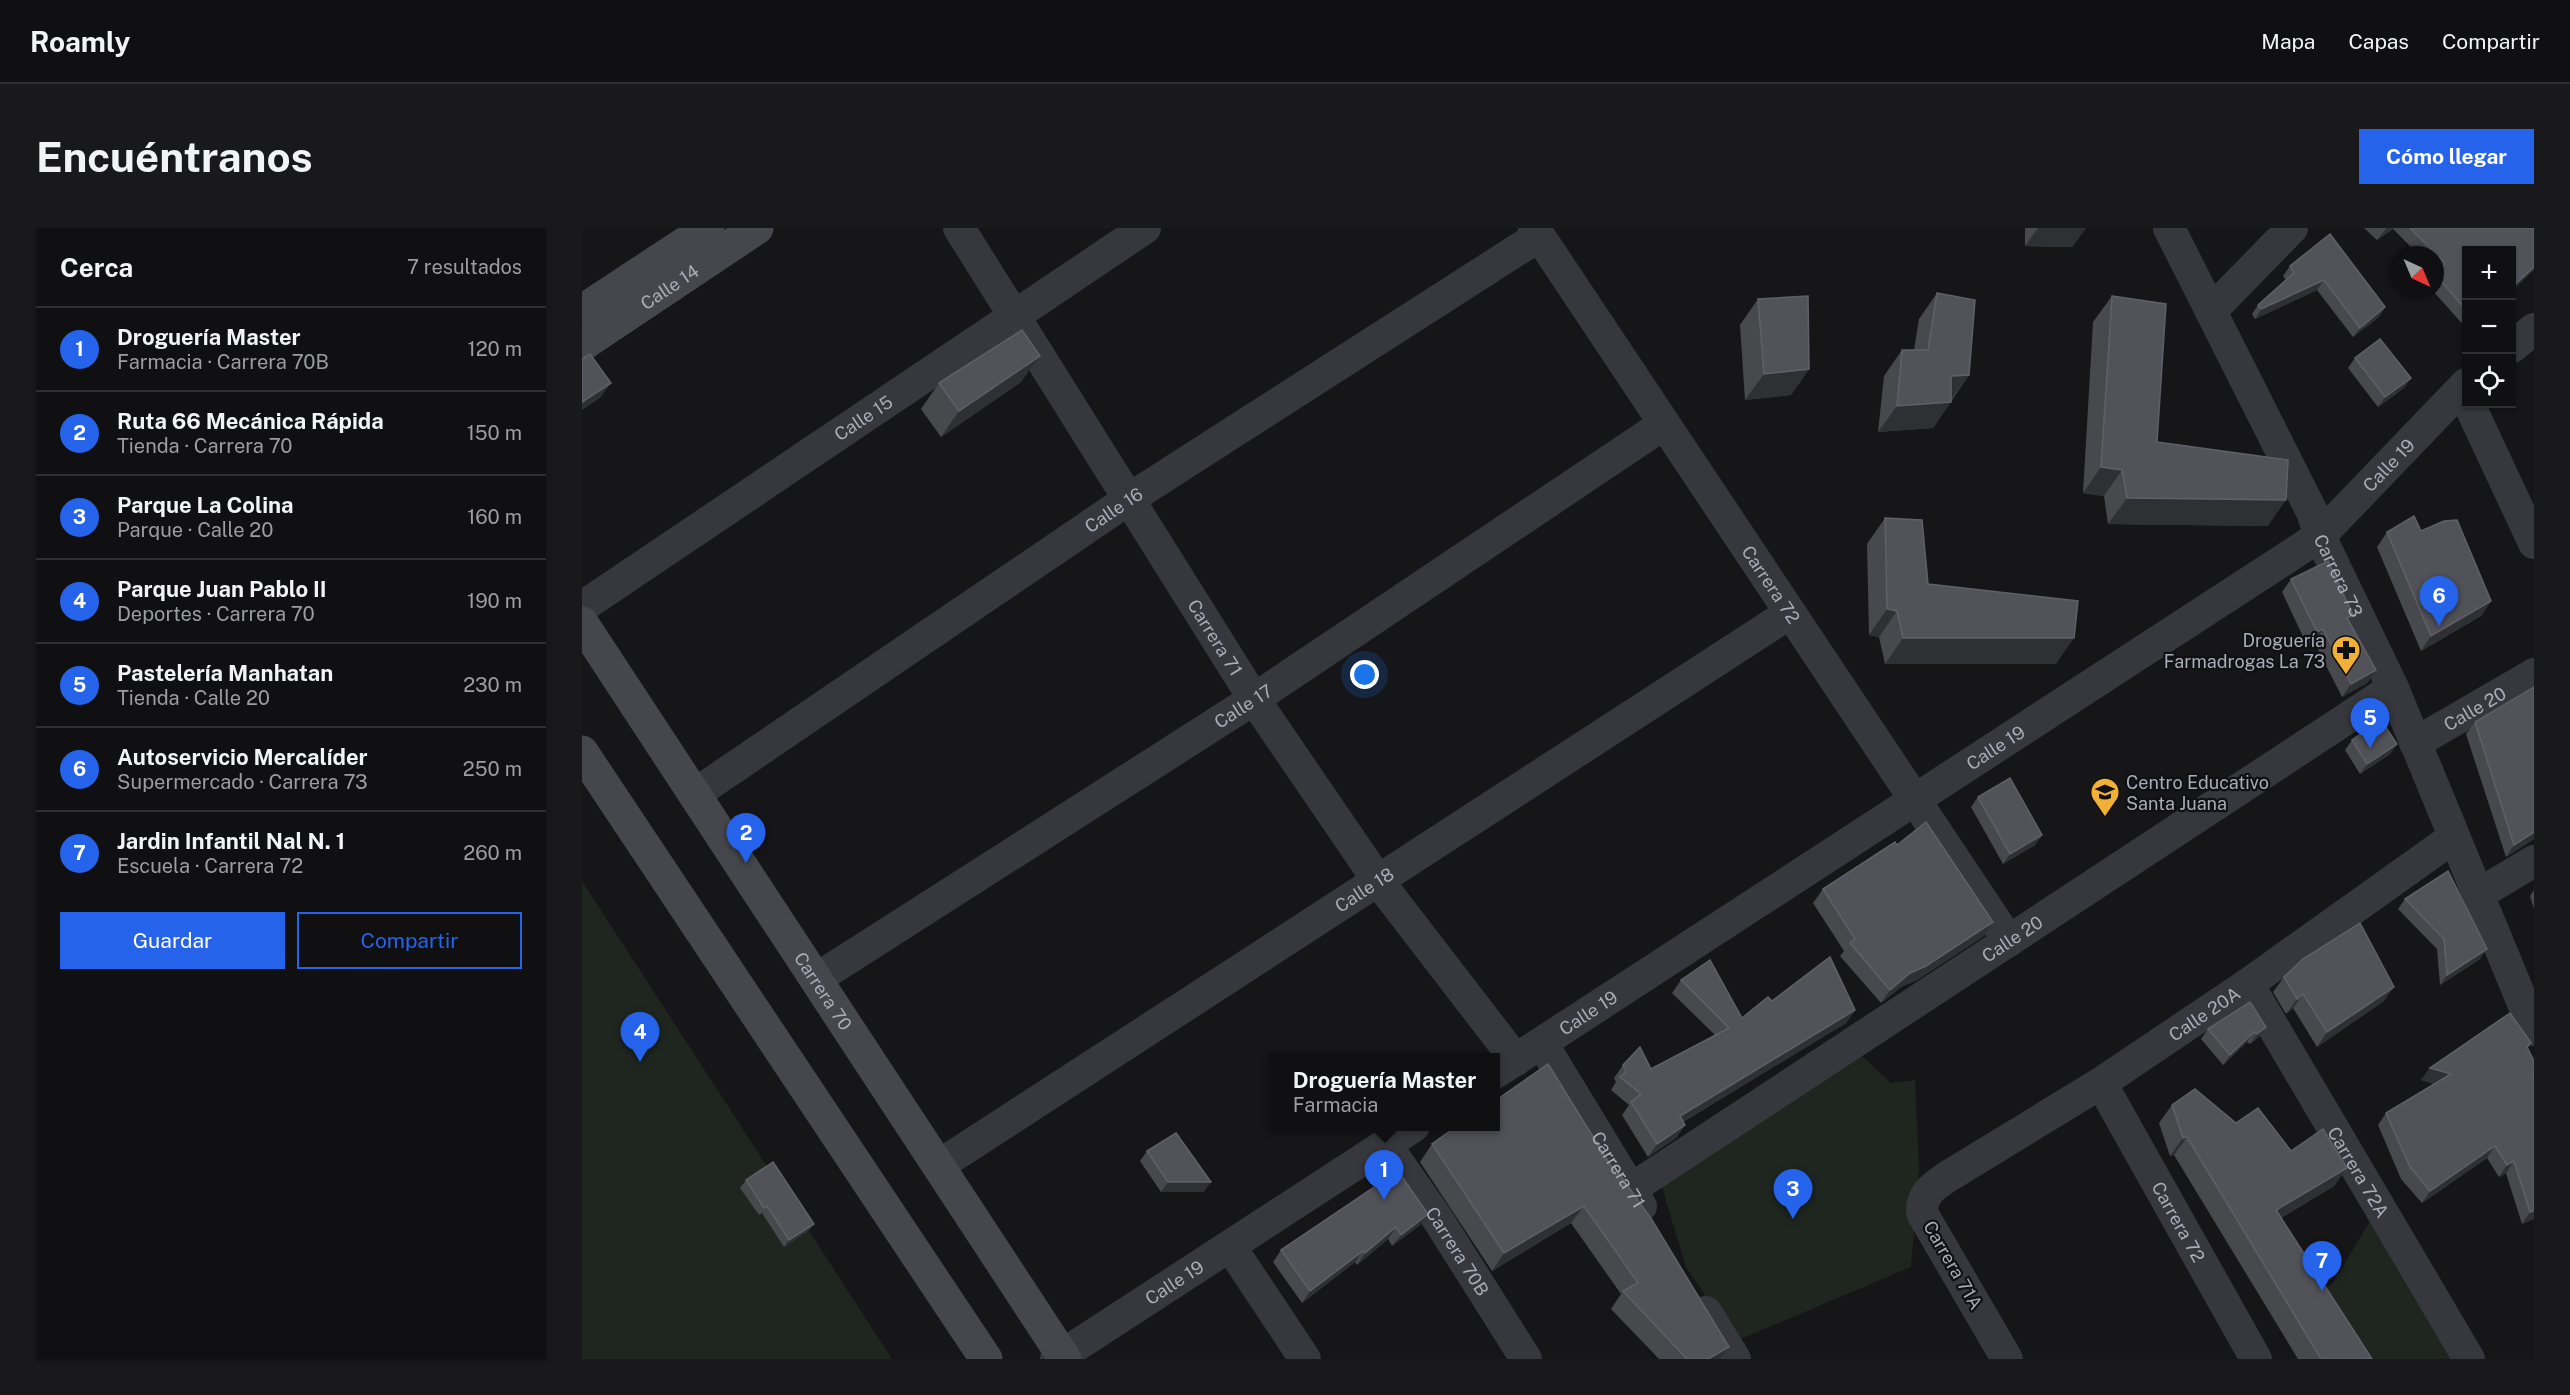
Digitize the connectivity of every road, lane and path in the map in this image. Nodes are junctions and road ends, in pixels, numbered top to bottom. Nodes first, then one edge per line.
1 (708, 228) edge
2 (757, 228) edge
3 (959, 228) edge
4 (1144, 228) edge
5 (2169, 228) edge
6 (2287, 230) edge
7 (1537, 232) edge
8 (582, 311) edge
9 (2211, 311) junction
10 (1012, 315) junction
11 (2534, 329) edge
12 (2516, 343) edge
13 (582, 345) edge
14 (2462, 397) edge
15 (2473, 408) edge
16 (1664, 424) junction
17 (1129, 499) junction
18 (2320, 536) junction
19 (2534, 543) edge
20 (582, 607) edge
21 (1790, 613) junction
22 (582, 622) edge
23 (2534, 674) edge
24 (2393, 688) junction
25 (1254, 699) junction
26 (2415, 743) junction
27 (582, 752) edge
28 (695, 794) junction
29 (1915, 800) junction
30 (2454, 837) junction
31 (2534, 861) edge
32 (1378, 882) junction
33 (2479, 894) junction
34 (2008, 941) junction
35 (816, 979) junction
36 (2248, 984) junction
37 (2534, 1030) edge
38 (1542, 1043) junction
39 (1495, 1053) edge
40 (1505, 1067) edge
41 (2101, 1083) junction
42 (1406, 1131) edge
43 (1386, 1144) junction
44 (938, 1166) junction
45 (1947, 1177) joint
46 (1631, 1189) junction
47 (1655, 1229) edge
48 (1230, 1246) junction
49 (1692, 1289) edge
50 (1061, 1358) edge
51 (986, 1359) edge
52 (1305, 1359) edge
53 (1526, 1359) edge
54 (1735, 1359) edge
55 (2007, 1359) edge
56 (2256, 1359) edge
57 (2469, 1359) edge

1 - 8 main road, Calle 14
2 - 13 main road, Calle 14
3 - 10 street, Carrera 71
4 - 10 street, Calle 15
5 - 9 street, Carrera 73
6 - 9 street
7 - 16 street, Carrera 72
7 - 17 street, Calle 16
9 - 18 street, Carrera 73
10 - 17 street, Carrera 71
10 - 20 street, Calle 15
11 - 12 street
14 - 18 street, Calle 19
15 - 19 street
16 - 21 street, Carrera 72
16 - 25 street, Calle 17
17 - 25 street, Carrera 71
17 - 28 street, Calle 16
18 - 24 street, Carrera 73
18 - 29 street, Calle 19
21 - 29 street, Carrera 72
21 - 32 street, Calle 18
22 - 28 main road, Carrera 70
23 - 26 street, Calle 20
24 - 26 street, Carrera 73
24 - 34 street, Calle 20
25 - 32 street, Carrera 71
25 - 35 street, Calle 17
26 - 30 street, Carrera 73
27 - 51 main road
28 - 35 main road, Carrera 70
29 - 34 street, Carrera 72
29 - 38 street, Calle 19
30 - 33 street, Carrera 73
30 - 36 street, Calle 20A
31 - 33 street
32 - 39 street, Carrera 71
32 - 44 street, Calle 18
33 - 37 street, Carrera 73
34 - 46 street, Calle 20
35 - 44 main road, Carrera 70
36 - 41 street, Calle 20A
36 - 57 street, Carrera 72A
38 - 40 street, Calle 19
38 - 46 street, Carrera 71
41 - 45 street, Calle 20A
41 - 56 street, Carrera 72
42 - 43 street, Calle 19
43 - 48 street, Calle 19
43 - 53 street, Carrera 70B
44 - 50 main road, Carrera 70
45 - 55 street, Carrera 71A
46 - 47 street, Carrera 71
48 - 50 street, Calle 19
48 - 52 street
49 - 54 street

